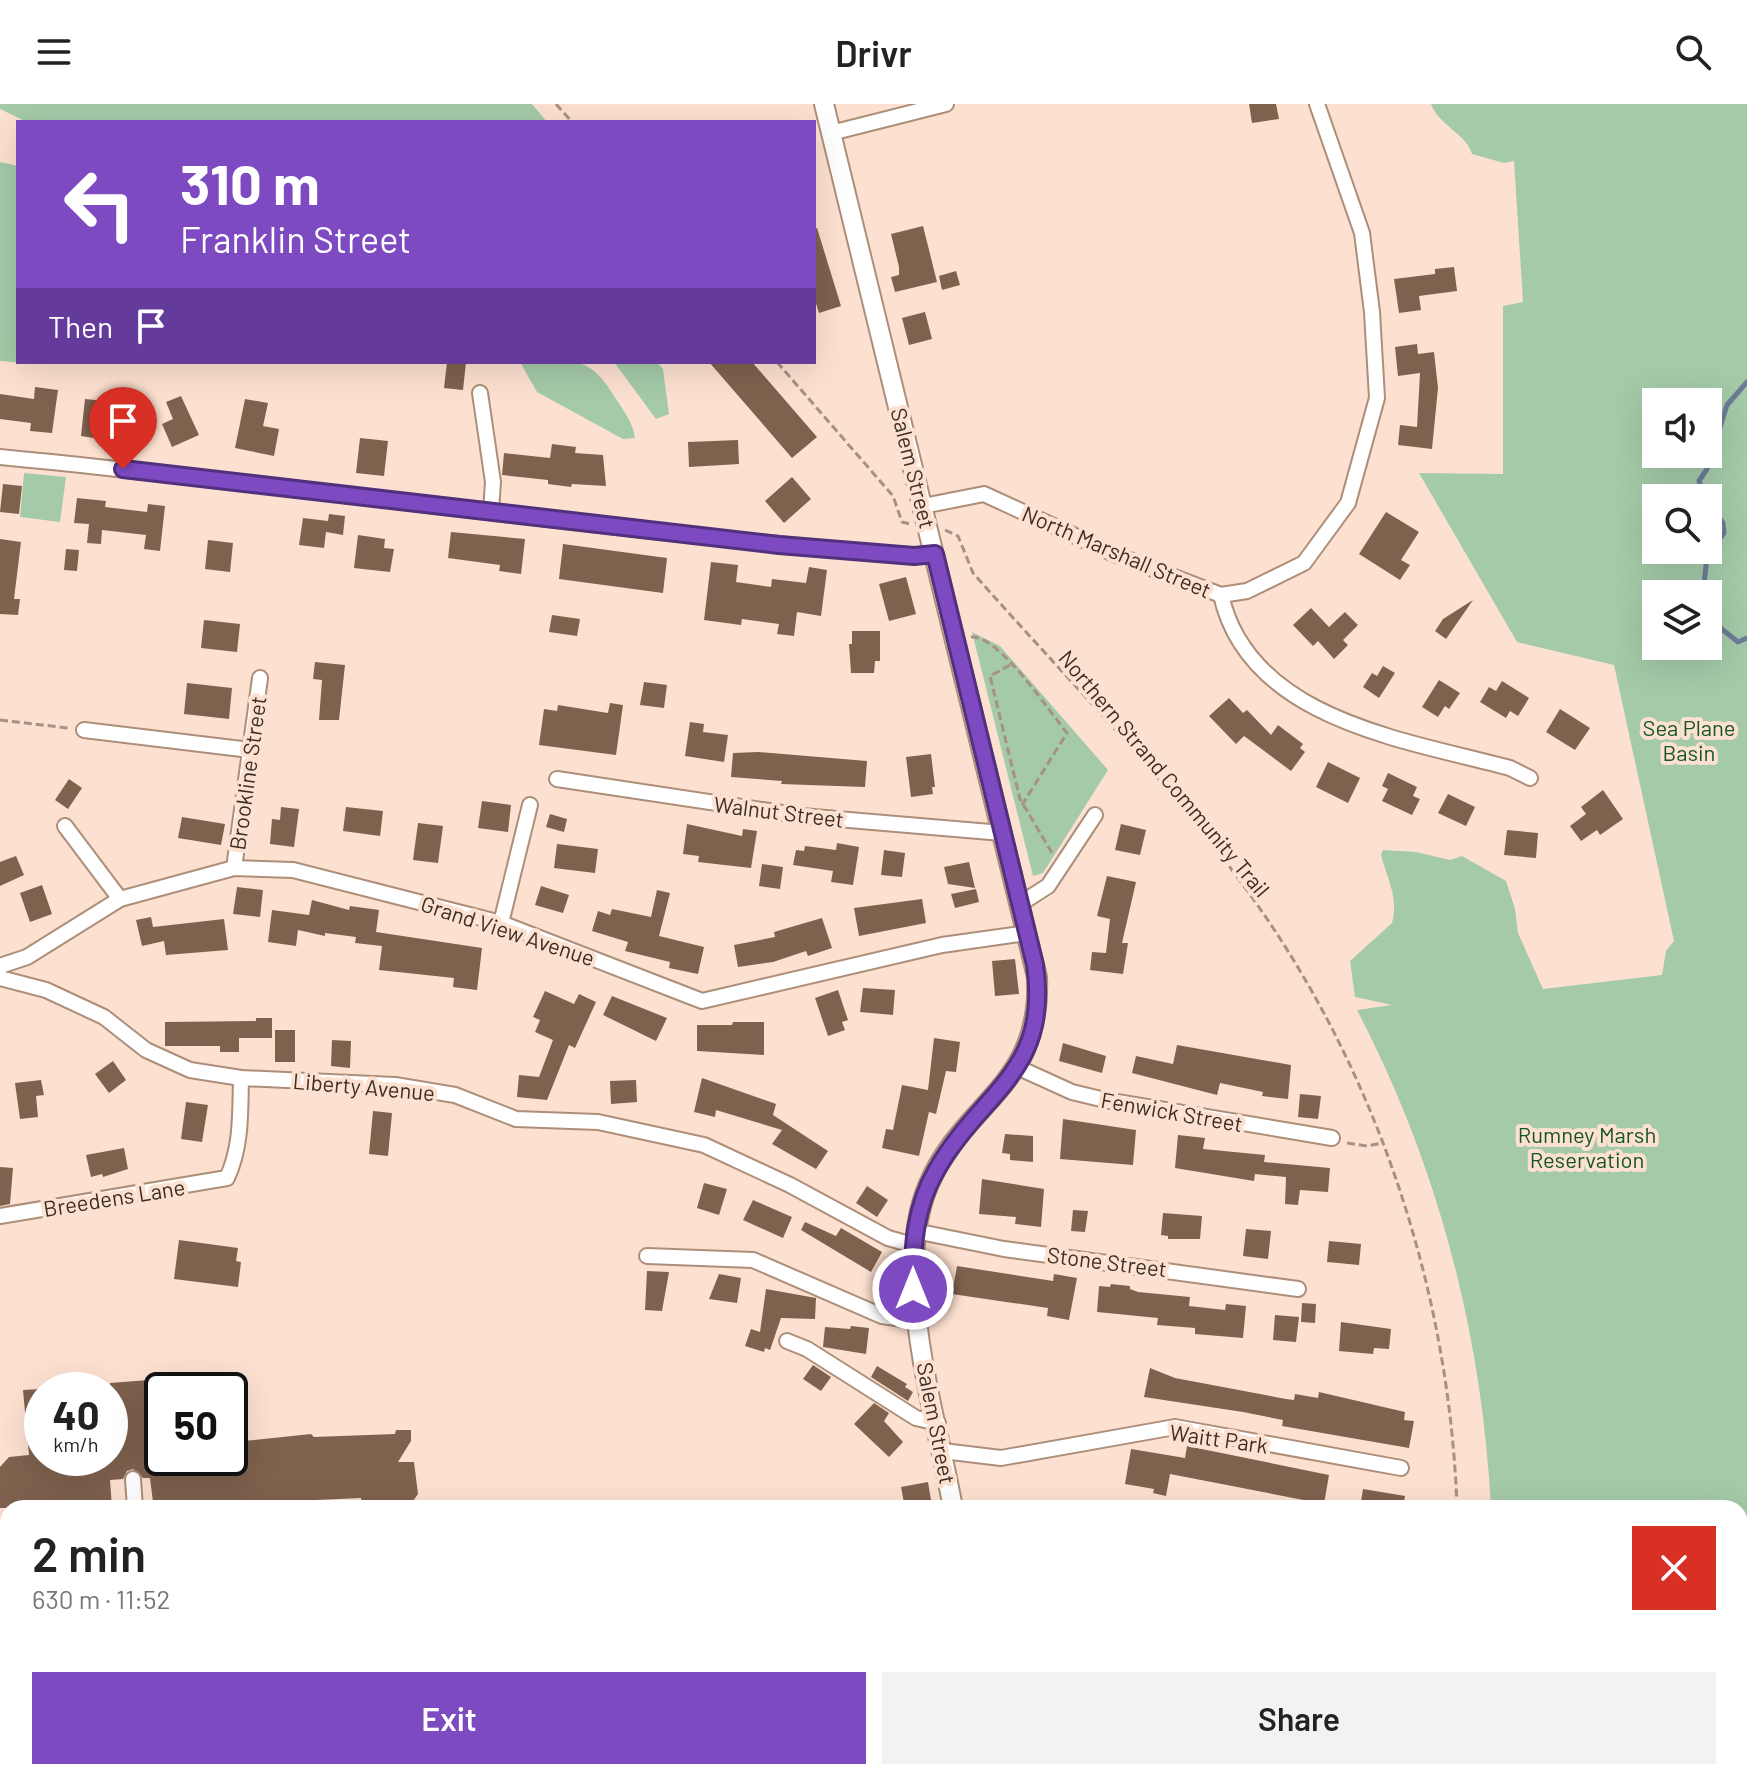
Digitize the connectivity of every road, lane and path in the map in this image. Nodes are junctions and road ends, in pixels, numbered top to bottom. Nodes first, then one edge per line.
1 (556, 104) edge
2 (824, 104) edge
3 (946, 104) edge
4 (1317, 104) edge
5 (570, 120) edge
6 (831, 133) junction
7 (779, 364) edge
8 (480, 393) dead end
9 (0, 457) edge
10 (893, 496) dead end
11 (923, 506) junction
12 (491, 511) junction
13 (935, 554) junction
14 (973, 573) dead end
15 (1221, 595) junction
16 (956, 640) junction
17 (1011, 664) junction
18 (260, 678) dead end
19 (0, 720) edge
20 (84, 730) joint
21 (250, 750) junction
22 (1530, 778) dead end
23 (557, 779) dead end
24 (530, 805) dead end
25 (1022, 805) junction
26 (1095, 815) dead end
27 (65, 826) dead end
28 (1002, 833) junction
29 (1062, 865) junction
30 (234, 868) junction
31 (120, 899) junction
32 (1020, 904) junction
33 (501, 923) junction
34 (1027, 933) junction
35 (0, 966) edge
36 (0, 978) edge
37 (1017, 1067) junction
38 (241, 1078) junction
39 (1332, 1138) joint
40 (1382, 1143) junction
41 (0, 1216) edge
42 (914, 1238) junction
43 (647, 1256) dead end
44 (1298, 1289) dead end
45 (917, 1321) junction
46 (787, 1341) dead end
47 (938, 1423) junction
48 (943, 1451) junction
49 (1401, 1468) dead end
50 (133, 1479) dead end
51 (134, 1500) edge
52 (952, 1500) edge
53 (1457, 1500) edge

1 - 5 path
2 - 6 main road, Salem Street
3 - 6 street
4 - 15 street, North Marshall Street
6 - 11 main road, Salem Street
7 - 10 path
8 - 12 street
9 - 12 street
11 - 13 main road, Salem Street
11 - 15 street, North Marshall Street
12 - 13 street
13 - 16 main road, Salem Street
14 - 40 path, Northern Strand Community Trail
15 - 22 street
16 - 17 path
16 - 28 main road, Salem Street
17 - 25 path
17 - 25 path
18 - 21 street, Brookline Street
19 - 20 path
20 - 21 street
21 - 30 street, Brookline Street
23 - 28 street, Walnut Street
24 - 33 street
25 - 29 path
26 - 29 street
27 - 31 street
28 - 32 main road, Salem Street
29 - 32 street
30 - 31 street, Grand View Avenue
30 - 33 street, Grand View Avenue
31 - 35 street, Grand View Avenue
32 - 34 main road, Salem Street
33 - 34 street, Grand View Avenue
34 - 37 main road, Salem Street
36 - 38 street, Liberty Avenue
37 - 39 street, Fenwick Street
37 - 42 main road, Salem Street
38 - 41 street, Breedens Lane
38 - 42 street, Liberty Avenue
39 - 40 path
40 - 53 path, Northern Strand Community Trail
42 - 44 street, Stone Street
42 - 45 main road, Salem Street
43 - 45 street
45 - 47 main road, Salem Street
46 - 47 street
47 - 48 main road, Salem Street
48 - 49 street, Waitt Park
48 - 52 main road, Salem Street
50 - 51 street

